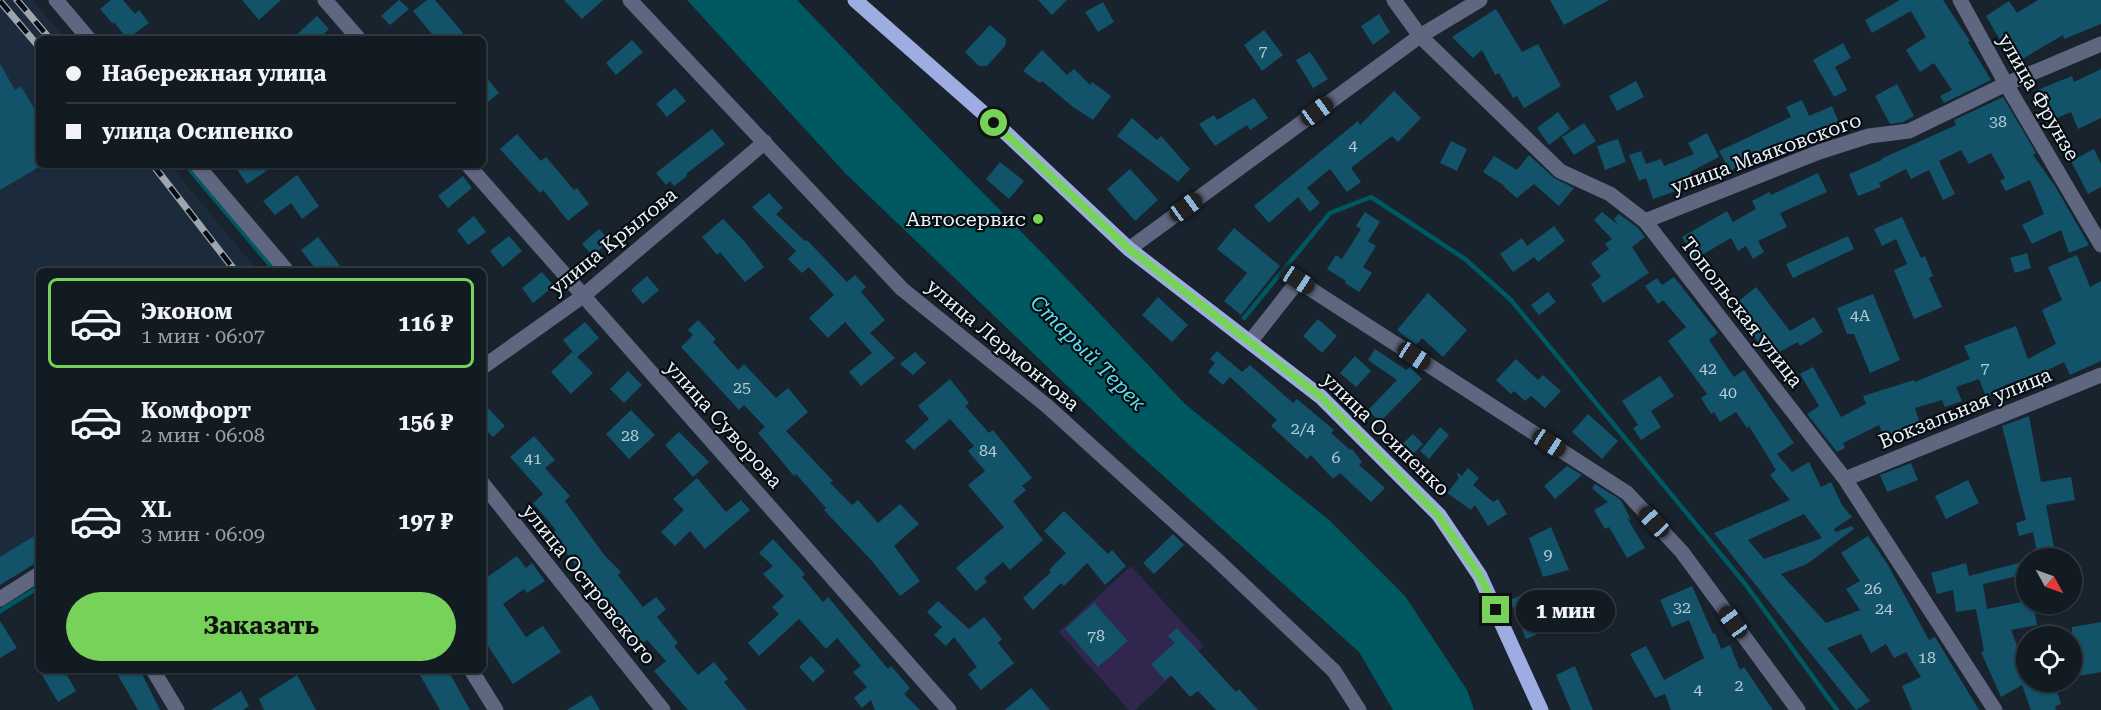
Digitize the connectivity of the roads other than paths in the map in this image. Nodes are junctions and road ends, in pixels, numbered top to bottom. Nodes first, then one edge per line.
1 (56, 0) edge
2 (325, 0) edge
3 (630, 0) edge
4 (855, 0) edge
5 (1394, 0) edge
6 (1480, 0) edge
7 (1960, 0) edge
8 (86, 36) edge
9 (356, 36) edge
10 (1420, 36) junction
11 (2101, 44) edge
12 (2006, 84) junction
13 (765, 142) junction
14 (200, 168) edge
15 (471, 168) edge
16 (1645, 221) junction
17 (2101, 245) edge
18 (1129, 249) junction
19 (285, 268) edge
20 (583, 296) junction
21 (1250, 342) junction
22 (486, 365) edge
23 (2101, 375) edge
24 (1845, 479) junction
25 (486, 488) edge
26 (36, 576) edge
27 (0, 599) edge
28 (155, 673) edge
29 (473, 673) edge
30 (177, 710) edge
31 (496, 710) edge
32 (663, 710) edge
33 (949, 710) edge
34 (1359, 710) edge
35 (1541, 710) edge
36 (1798, 710) edge
37 (1995, 710) edge

1 - 8 street
2 - 9 street
3 - 13 street, улица Лермонтова
4 - 18 main road, улица Осипенко
5 - 10 street, Топольская улица
6 - 10 street
7 - 12 street, улица Фрунзе
10 - 16 street, Топольская улица
10 - 18 street
11 - 12 street, улица Маяковского
12 - 16 street, улица Маяковского
12 - 17 street, улица Фрунзе
13 - 20 street, улица Крылова
13 - 34 street, улица Лермонтова
14 - 19 street
15 - 20 street, улица Суворова
16 - 24 street, Топольская улица
18 - 21 main road, улица Осипенко
20 - 22 street, улица Крылова
20 - 33 street, улица Суворова
21 - 35 main road, улица Осипенко
21 - 36 street
23 - 24 street, Вокзальная улица
24 - 37 street, Топольская улица
25 - 32 street, улица Островского
26 - 27 street
28 - 30 street
29 - 31 street

